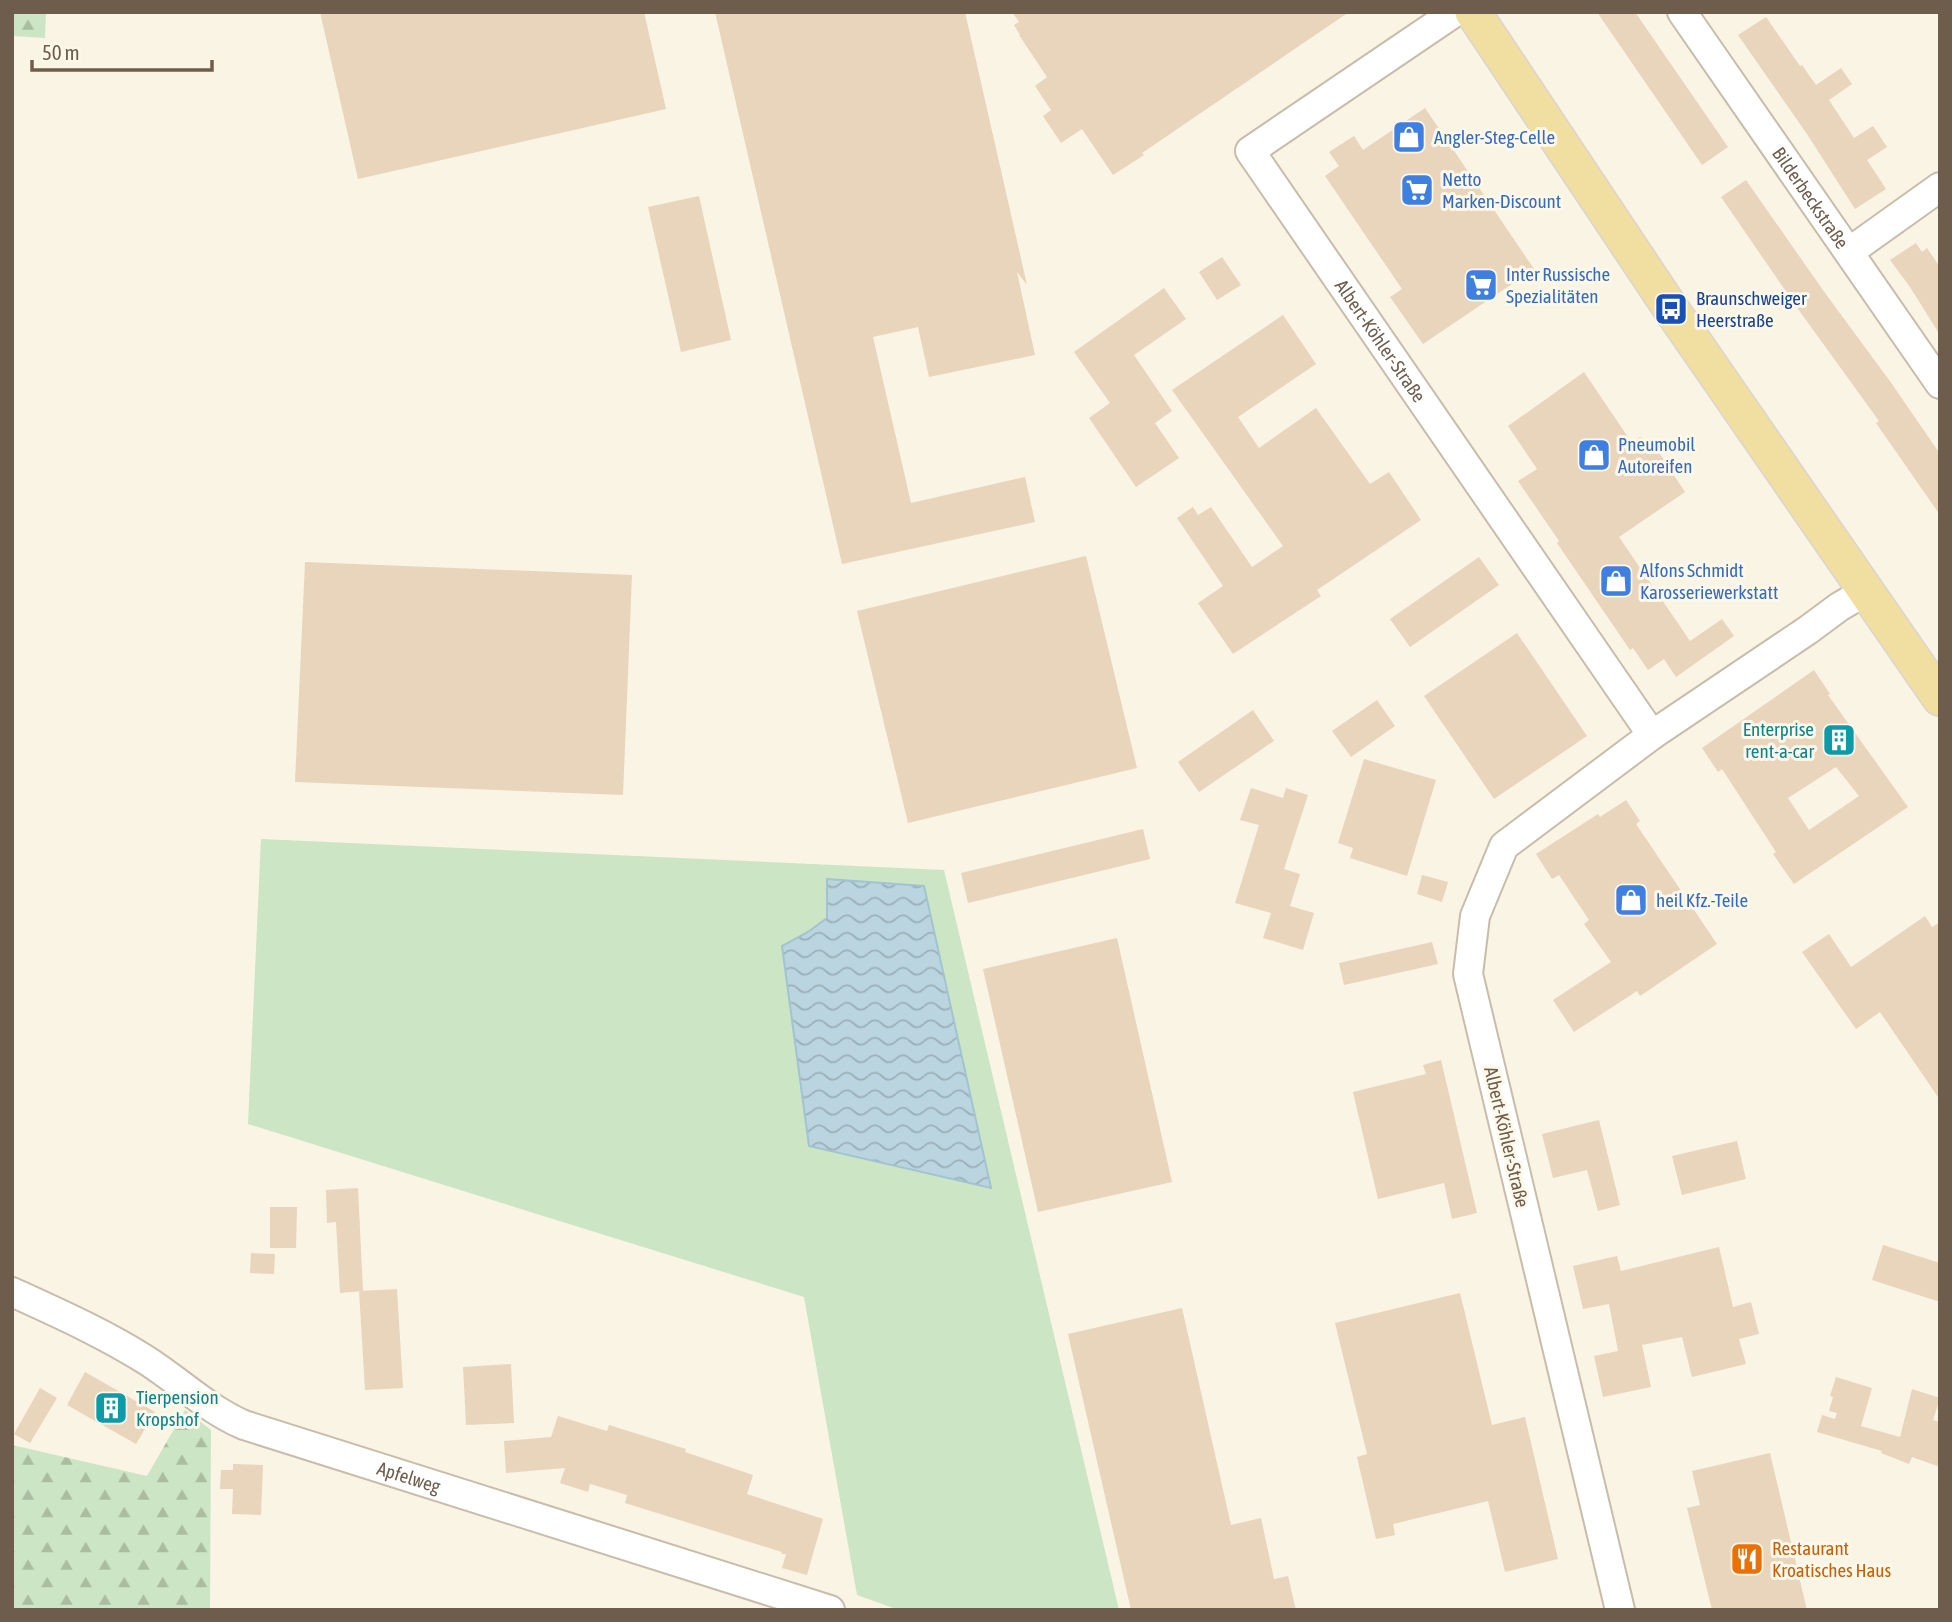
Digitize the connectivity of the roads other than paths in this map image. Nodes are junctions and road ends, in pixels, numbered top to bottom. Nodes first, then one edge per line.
1 (1455, 12) edge
2 (1473, 12) edge
3 (1682, 12) edge
4 (1940, 187) edge
5 (1849, 252) junction
6 (1940, 384) edge
7 (1866, 591) junction
8 (1940, 698) edge
9 (1652, 735) junction
10 (12, 1292) edge
11 (830, 1610) edge
12 (1620, 1610) edge

1 - 9 street, Albert-Köhler-Straße
2 - 7 main road
3 - 5 street, Bilderbeckstraße
4 - 5 street
5 - 6 street, Bilderbeckstraße
7 - 8 main road
7 - 9 street, Albert-Köhler-Straße
9 - 12 street, Albert-Köhler-Straße
10 - 11 street, Apfelweg

